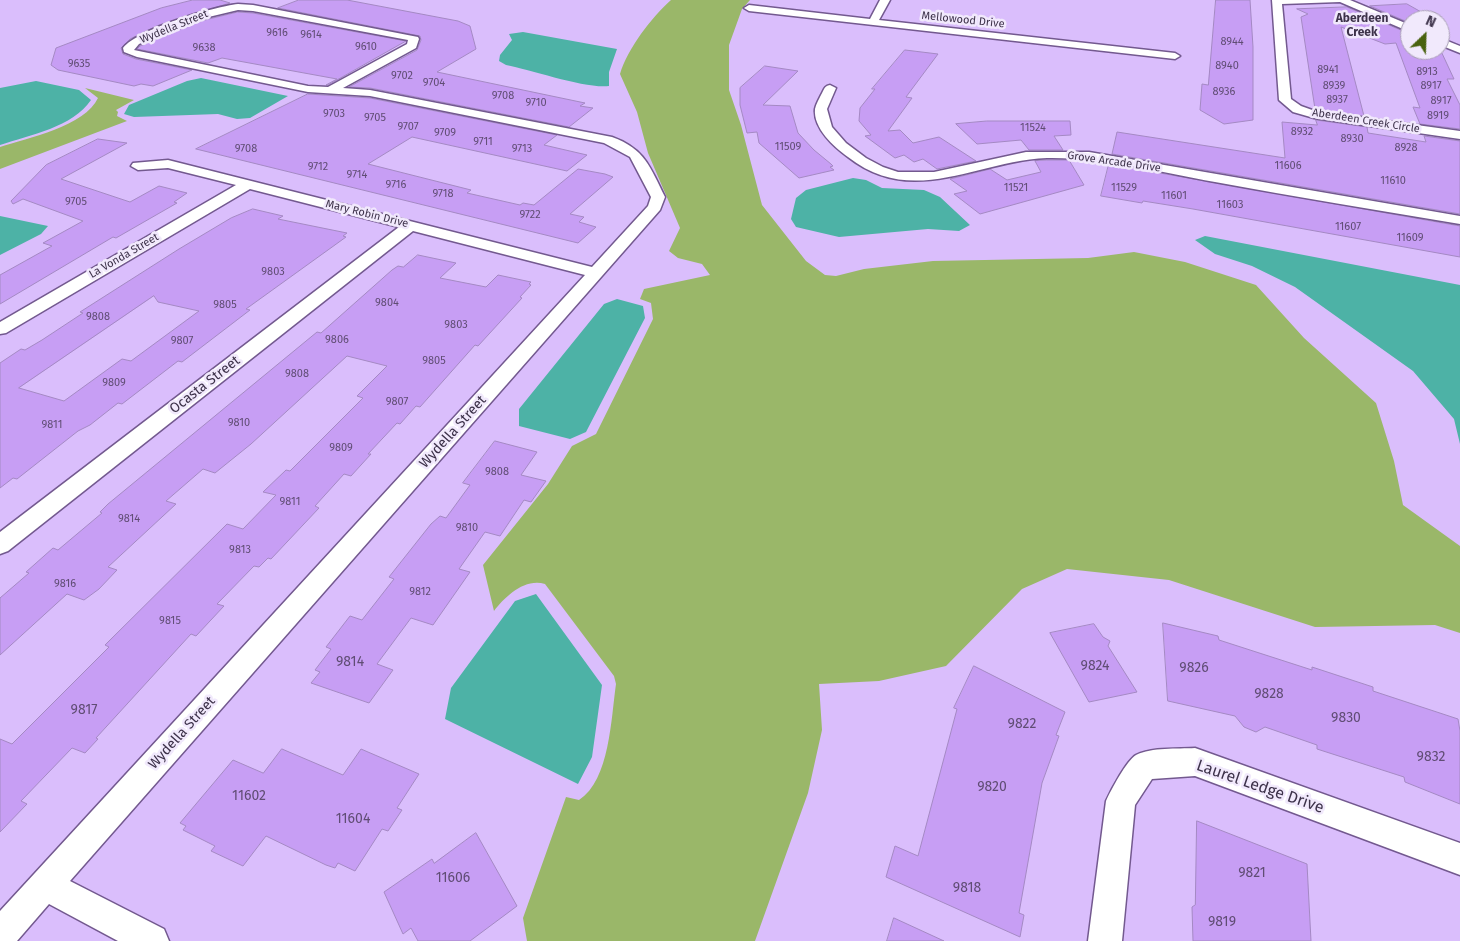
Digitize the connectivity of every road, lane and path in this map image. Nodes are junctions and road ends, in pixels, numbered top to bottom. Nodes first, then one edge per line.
1 (885, 0) edge
2 (1338, 0) edge
3 (1342, 0) edge
4 (1277, 1) edge
5 (749, 8) dead end
6 (873, 22) junction
7 (1400, 25) edge
8 (1175, 56) dead end
9 (830, 88) dead end
10 (329, 91) junction
11 (1460, 135) edge
12 (138, 166) dead end
13 (248, 184) junction
14 (1460, 220) edge
15 (411, 225) junction
16 (596, 273) junction
17 (0, 329) edge
18 (0, 544) edge
19 (1460, 859) edge
20 (45, 885) junction
21 (0, 935) edge
22 (152, 941) edge
23 (1105, 941) edge

1 - 6 street
2 - 4 street
3 - 7 street
4 - 11 street, Aberdeen Creek Circle
5 - 6 street, Mellowood Drive
6 - 8 street, Mellowood Drive
9 - 14 street, Grove Arcade Drive
10 - 10 street, Wydella Street
10 - 16 street, Wydella Street
12 - 13 street, Mary Robin Drive
13 - 15 street, Mary Robin Drive
13 - 17 street, La Vonda Street
15 - 16 street, Mary Robin Drive
15 - 18 street, Ocasta Street
16 - 20 street, Wydella Street
19 - 23 street, Laurel Ledge Drive
20 - 21 street, Wydella Street
20 - 22 street

